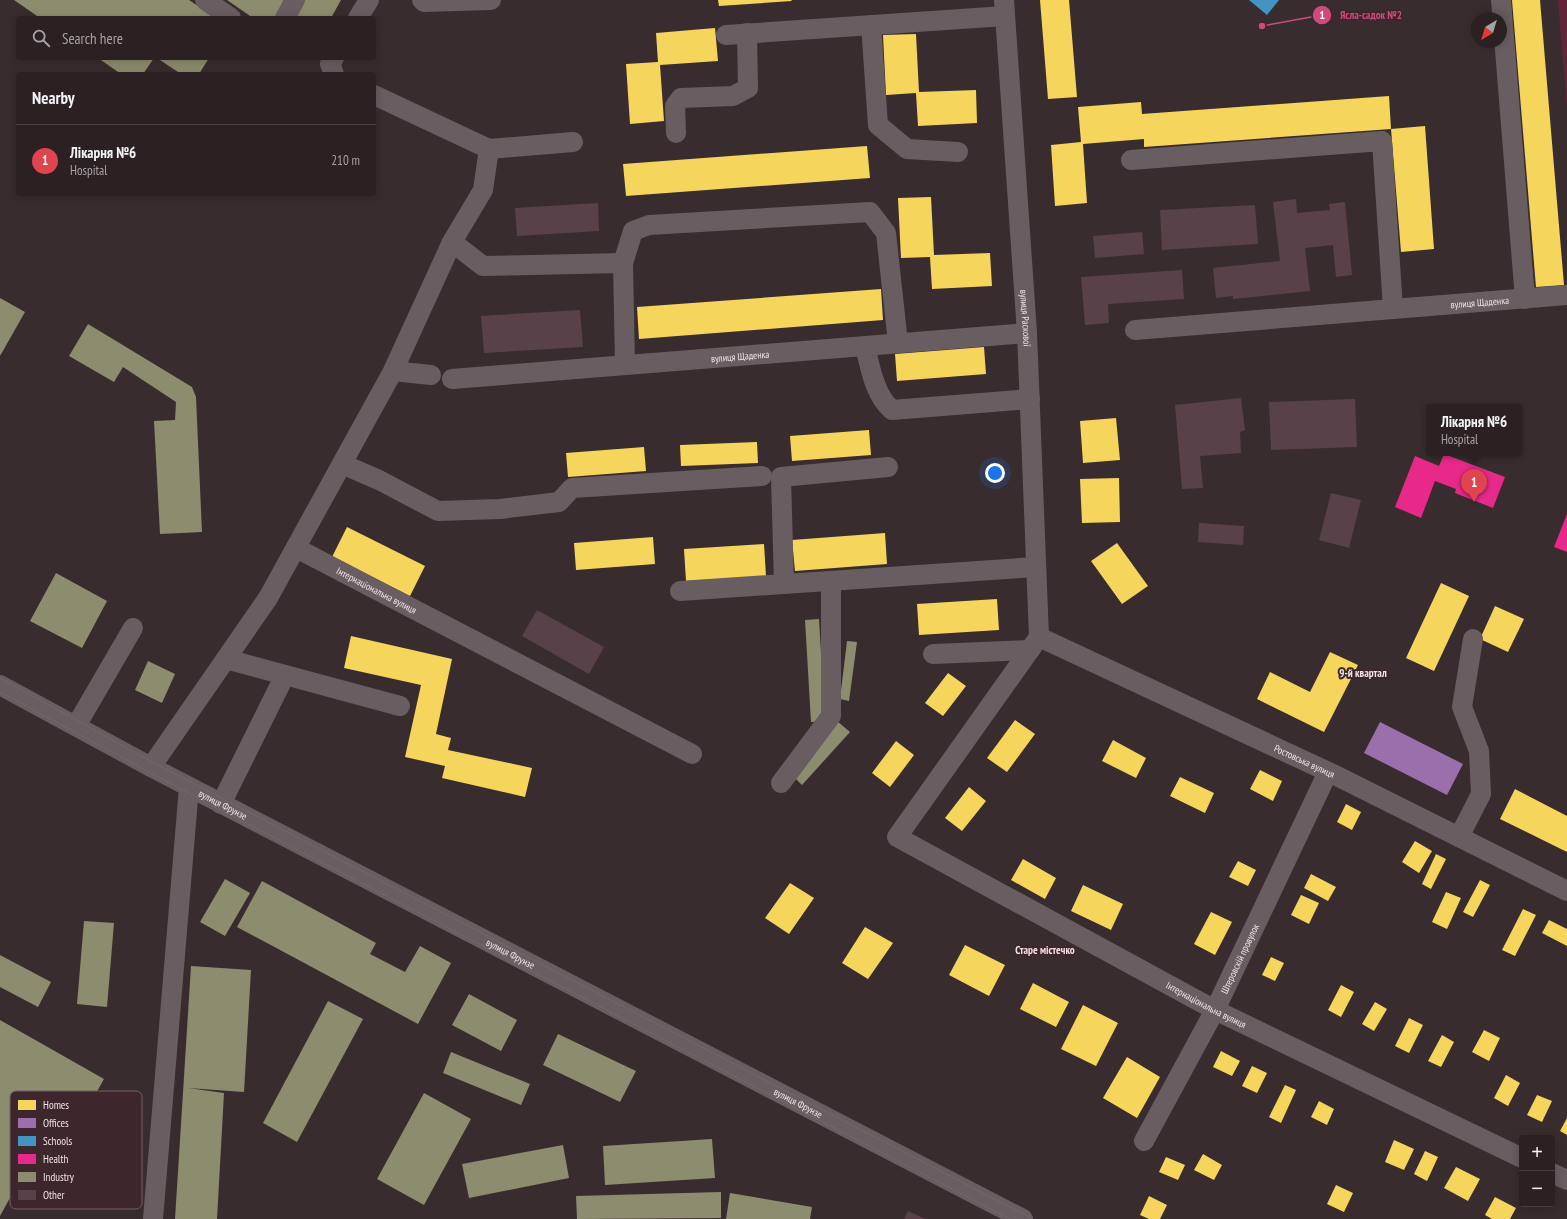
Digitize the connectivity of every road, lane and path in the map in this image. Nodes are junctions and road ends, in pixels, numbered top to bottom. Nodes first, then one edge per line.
1 (205, 0) edge
2 (295, 0) edge
3 (369, 0) edge
4 (422, 0) edge
5 (491, 0) edge
6 (1501, 0) edge
7 (1005, 8) edge
8 (228, 16) edge
9 (286, 16) edge
10 (359, 16) edge
11 (871, 25) junction
12 (746, 33) junction
13 (726, 35) dead end
14 (333, 60) edge
15 (333, 72) edge
16 (376, 96) edge
17 (676, 133) dead end
18 (572, 142) dead end
19 (489, 149) junction
20 (958, 152) dead end
21 (1131, 160) dead end
22 (452, 242) junction
23 (623, 263) junction
24 (1567, 295) edge
25 (1525, 299) junction
26 (1393, 309) junction
27 (1135, 330) dead end
28 (1027, 333) junction
29 (898, 343) junction
30 (865, 346) junction
31 (625, 365) junction
32 (393, 372) junction
33 (431, 375) dead end
34 (452, 379) dead end
35 (1030, 399) junction
36 (342, 464) junction
37 (888, 467) dead end
38 (762, 476) dead end
39 (296, 548) junction
40 (1036, 567) junction
41 (831, 581) junction
42 (784, 584) junction
43 (680, 591) dead end
44 (133, 628) dead end
45 (1473, 639) dead end
46 (1034, 643) junction
47 (932, 654) dead end
48 (226, 659) junction
49 (285, 675) junction
50 (0, 685) edge
51 (400, 706) dead end
52 (76, 726) junction
53 (692, 754) dead end
54 (151, 768) junction
55 (1328, 772) junction
56 (781, 784) dead end
57 (189, 787) junction
58 (221, 804) junction
59 (1459, 837) junction
60 (1567, 891) edge
61 (1215, 1010) junction
62 (1144, 1141) dead end
63 (1519, 1157) edge
64 (1555, 1174) edge
65 (1567, 1180) edge
66 (153, 1219) edge
67 (1022, 1219) edge

1 - 8 street
2 - 9 street
3 - 10 street
4 - 5 street
6 - 25 street
7 - 11 street
7 - 28 street, вулиця Раскової
11 - 12 street
11 - 20 street
12 - 13 street
12 - 17 street
14 - 15 street
16 - 19 street
18 - 19 street
19 - 22 street
21 - 26 street
22 - 23 street
22 - 32 street
23 - 29 street
23 - 31 street
24 - 25 street, вулиця Щаденка
25 - 26 street, вулиця Щаденка
26 - 27 street, вулиця Щаденка
28 - 29 street, вулиця Щаденка
28 - 35 street, вулиця Раскової
29 - 30 street, вулиця Щаденка
30 - 31 street, вулиця Щаденка
30 - 35 street
31 - 34 street, вулиця Щаденка
32 - 33 street
32 - 36 street
35 - 40 street, вулиця Раскової
36 - 38 street
36 - 39 street
37 - 42 street
39 - 48 street
39 - 53 street, Інтернаціональна вулиця
40 - 41 street
40 - 46 street, вулиця Раскової
41 - 42 street
41 - 56 street
42 - 43 street
44 - 52 street
45 - 59 street
46 - 47 street
46 - 55 street, Ростовська вулиця
46 - 61 street, Інтернаціональна вулиця
48 - 49 street
48 - 54 street
49 - 51 street
49 - 58 street
50 - 52 street, вулиця Фрунзе
52 - 54 street, вулиця Фрунзе
54 - 57 street, вулиця Фрунзе
55 - 59 street, Ростовська вулиця
55 - 61 street, Штеровскій провулок
57 - 58 street, вулиця Фрунзе
57 - 66 street
58 - 67 street, вулиця Фрунзе
59 - 60 street, Ростовська вулиця
61 - 62 street, Штеровскій провулок
61 - 63 street, Інтернаціональна вулиця
64 - 65 street

